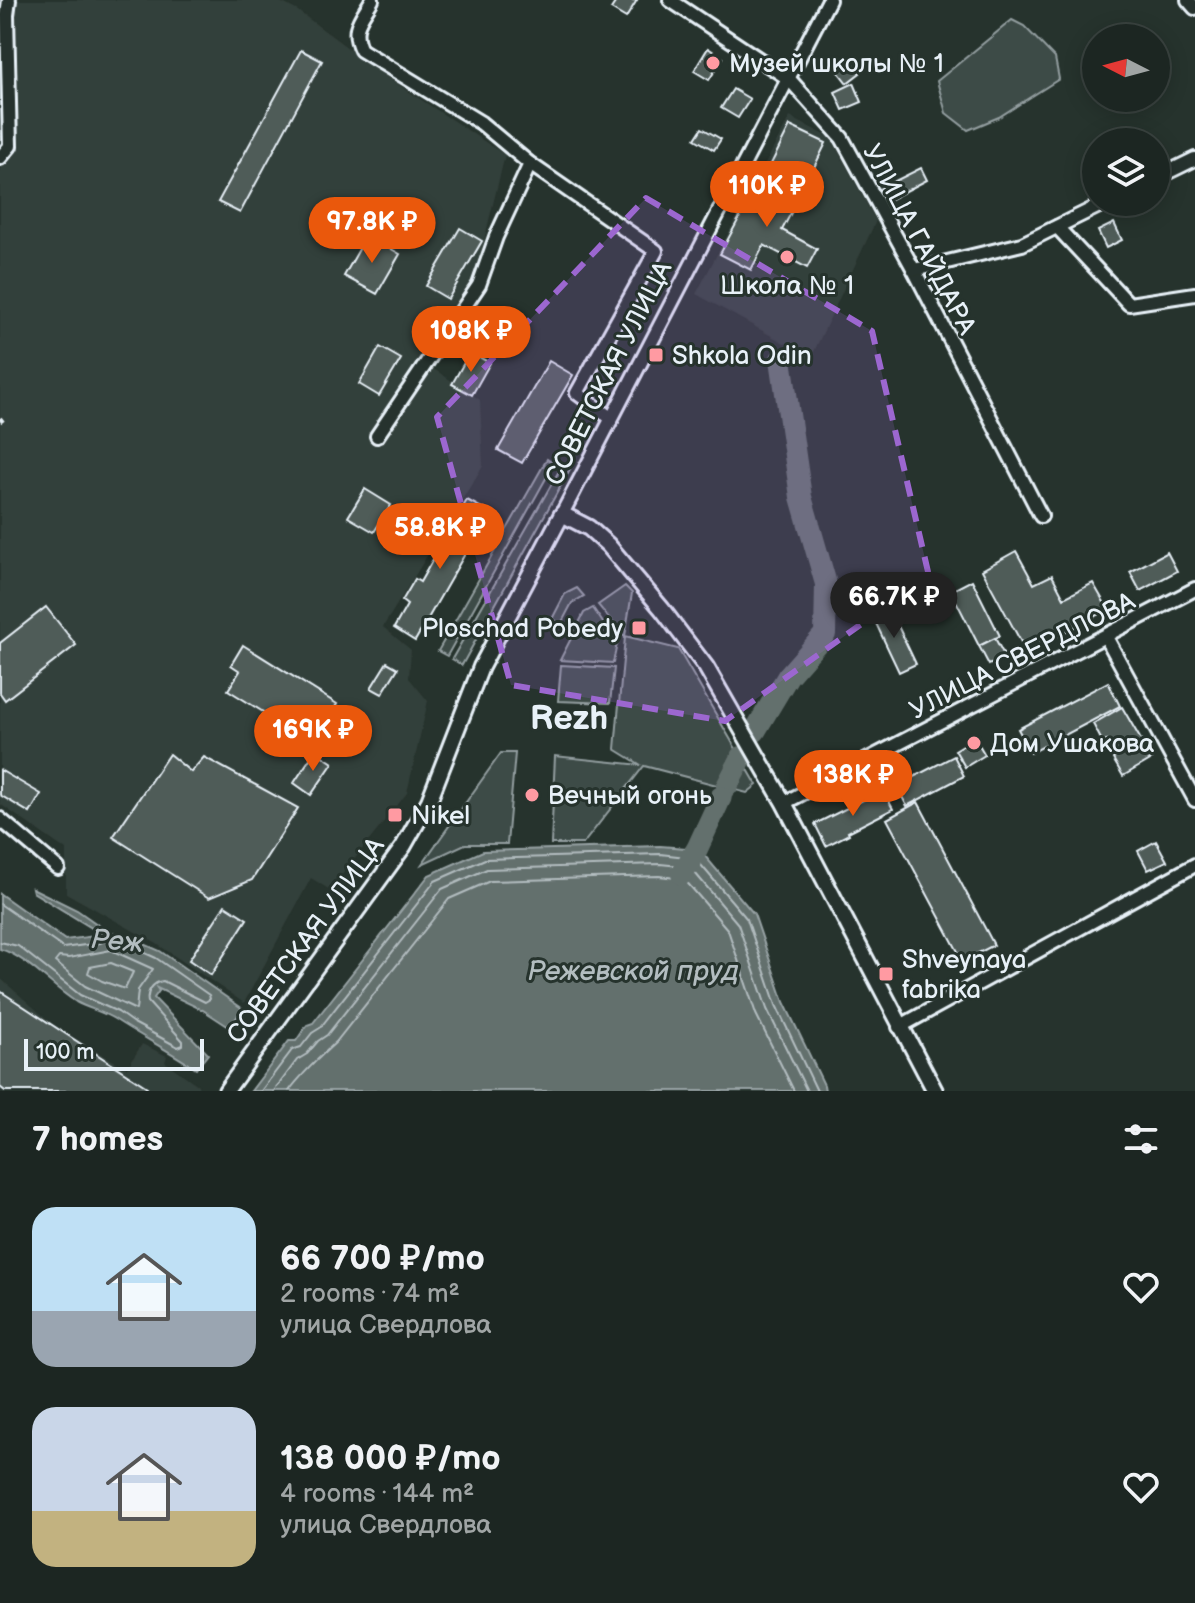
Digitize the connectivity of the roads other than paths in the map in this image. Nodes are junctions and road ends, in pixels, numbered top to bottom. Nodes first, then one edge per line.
1 (9, 0) edge
2 (372, 0) edge
3 (670, 0) edge
4 (829, 0) edge
5 (1188, 0) edge
6 (1195, 8) edge
7 (789, 79) junction
8 (0, 158) edge
9 (1195, 159) edge
10 (530, 164) junction
11 (1170, 171) edge
12 (1082, 214) edge
13 (1057, 227) junction
14 (914, 270) junction
15 (1195, 294) edge
16 (612, 419) junction
17 (377, 436) dead end
18 (562, 514) junction
19 (1041, 516) dead end
20 (1195, 589) edge
21 (1106, 637) junction
22 (1195, 800) edge
23 (784, 803) junction
24 (0, 819) edge
25 (1195, 865) edge
26 (58, 868) dead end
27 (899, 1027) junction
28 (226, 1091) edge
29 (935, 1091) edge

1 - 8 street
2 - 10 street
3 - 7 street, УЛИЦА ГАЙДАРА
4 - 7 street, СОВЕТСКАЯ УЛИЦА
5 - 6 street
7 - 14 street, УЛИЦА ГАЙДАРА
7 - 16 street, СОВЕТСКАЯ УЛИЦА
9 - 11 street
10 - 16 street
10 - 17 street
12 - 13 street
13 - 14 street
13 - 15 street
14 - 19 street, УЛИЦА ГАЙДАРА
16 - 18 street, СОВЕТСКАЯ УЛИЦА
18 - 23 main road
18 - 28 main road, СОВЕТСКАЯ УЛИЦА
20 - 21 street, УЛИЦА СВЕРДЛОВА
21 - 22 street
21 - 23 street, УЛИЦА СВЕРДЛОВА
23 - 27 main road
24 - 26 street
25 - 27 street
27 - 29 main road

